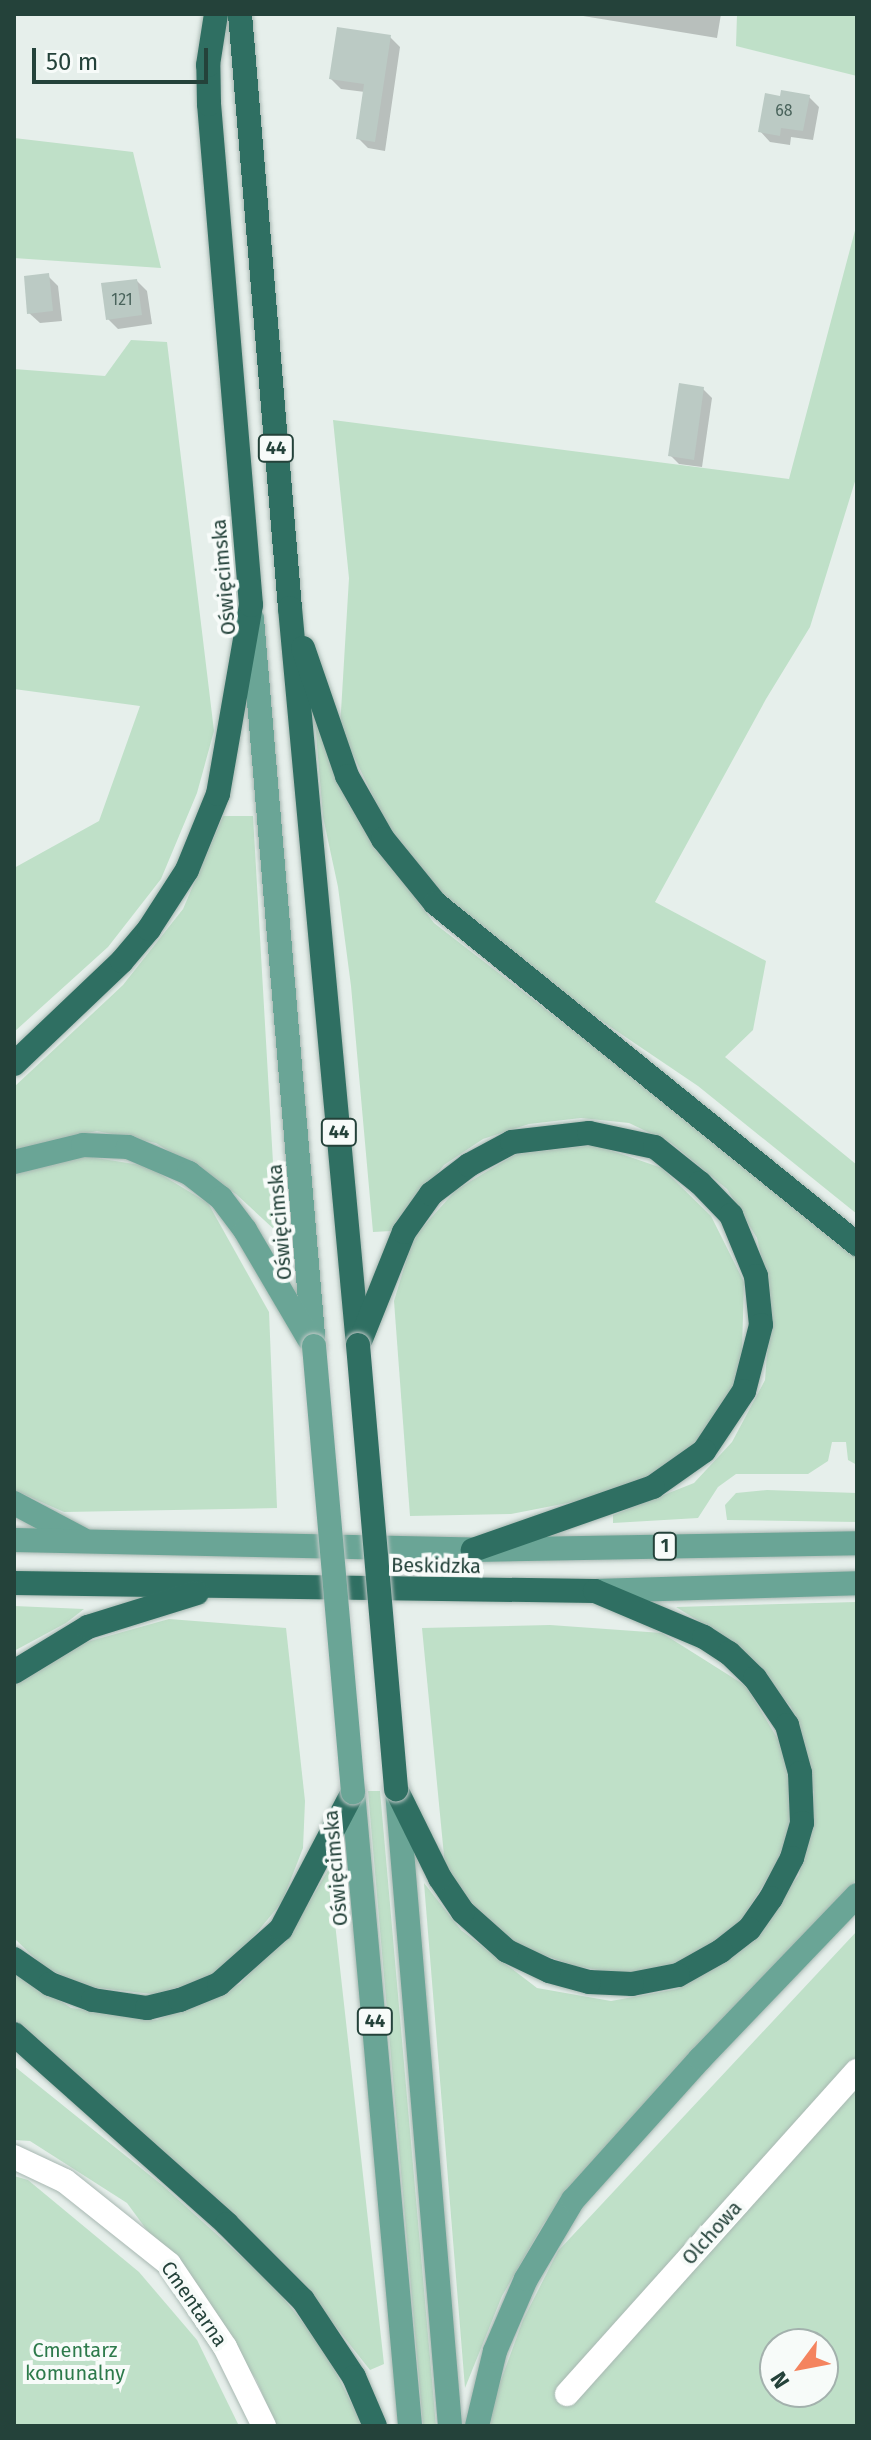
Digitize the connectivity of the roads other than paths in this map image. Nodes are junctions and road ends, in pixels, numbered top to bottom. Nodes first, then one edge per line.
1 (216, 14) edge
2 (240, 14) edge
3 (251, 605) junction
4 (290, 608) junction
5 (14, 1064) edge
6 (14, 1162) edge
7 (857, 1244) edge
8 (358, 1345) junction
9 (314, 1346) junction
10 (14, 1503) edge
11 (14, 1540) edge
12 (87, 1542) junction
13 (857, 1543) edge
14 (473, 1550) junction
15 (14, 1583) edge
16 (857, 1583) edge
17 (219, 1586) junction
18 (595, 1591) junction
19 (14, 1672) edge
20 (396, 1789) junction
21 (353, 1792) junction
22 (857, 1895) edge
23 (14, 1959) edge
24 (14, 2034) edge
25 (857, 2071) edge
26 (14, 2157) edge
27 (567, 2394) dead end
28 (264, 2426) edge
29 (375, 2426) edge
30 (410, 2426) edge
31 (450, 2426) edge
32 (477, 2426) edge

1 - 3 highway, Oświęcimska / 44
2 - 4 highway, 44
3 - 5 highway
3 - 9 main road, Oświęcimska / 44
4 - 7 highway
4 - 8 highway, 44
6 - 9 main road
8 - 14 highway
8 - 20 highway, 44, bridge
9 - 21 main road, Oświęcimska / 44, bridge
10 - 12 main road
11 - 12 main road, Beskidzka / 1
12 - 14 main road, Beskidzka / 1
13 - 14 main road, Beskidzka / 1
15 - 17 highway, Beskidzka / 1
16 - 18 main road, Beskidzka / 1
17 - 18 highway, Beskidzka / 1
17 - 19 highway
18 - 20 highway
20 - 31 main road, 44
21 - 23 highway
21 - 30 main road, Oświęcimska / 44
22 - 32 main road
24 - 29 highway
25 - 27 street, Olchowa
26 - 28 street, Cmentarna

